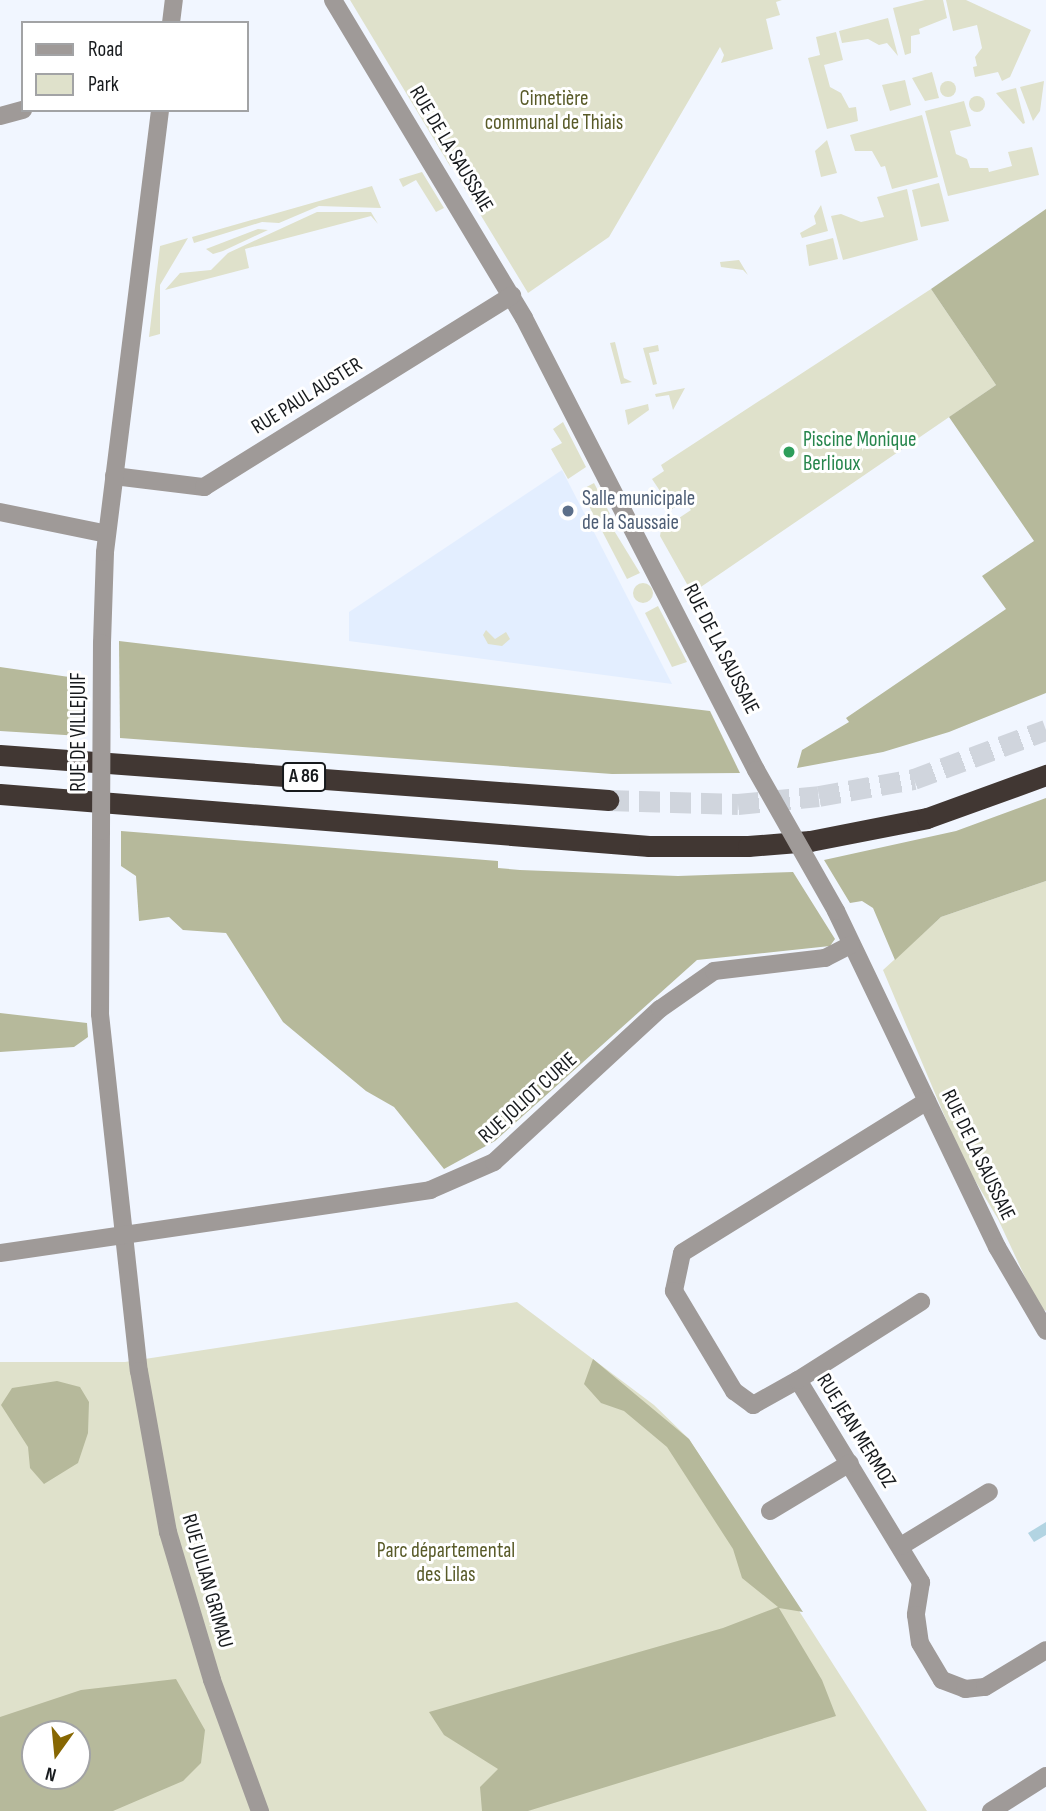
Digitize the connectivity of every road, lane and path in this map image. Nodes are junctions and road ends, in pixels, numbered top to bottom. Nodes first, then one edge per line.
1 (174, 0) edge
2 (333, 0) edge
3 (171, 21) edge
4 (21, 111) edge
5 (160, 112) edge
6 (0, 116) edge
7 (512, 295) junction
8 (114, 476) junction
9 (0, 512) edge
10 (107, 534) junction
11 (0, 755) edge
12 (1046, 775) edge
13 (0, 794) edge
14 (608, 800) tunnel mouth
15 (851, 945) junction
16 (927, 1101) junction
17 (122, 1237) junction
18 (0, 1253) edge
19 (921, 1302) dead end
20 (1046, 1331) edge
21 (137, 1356) joint
22 (798, 1380) junction
23 (850, 1462) junction
24 (989, 1492) dead end
25 (770, 1511) dead end
26 (901, 1546) junction
27 (1046, 1650) edge
28 (1046, 1776) edge
29 (260, 1811) edge
30 (991, 1811) edge

1 - 3 street
2 - 7 street, RUE DE LA SAUSSAIE
4 - 6 street
5 - 8 street, RUE DE VILLEJUIF
7 - 8 street, RUE PAUL AUSTER
7 - 15 street, RUE DE LA SAUSSAIE, bridge
8 - 10 street, RUE DE VILLEJUIF
9 - 10 street
10 - 17 street, RUE DE VILLEJUIF, bridge
11 - 14 highway, A 86
12 - 13 highway, A 86
15 - 16 street, RUE DE LA SAUSSAIE
15 - 17 street, RUE JOLIOT CURIE
16 - 20 street, RUE DE LA SAUSSAIE
16 - 22 street, RUE JEAN MERMOZ
17 - 18 street, RUE JOLIOT CURIE
17 - 21 street, RUE DE VILLEJUIF
19 - 22 street
21 - 29 street, RUE JULIAN GRIMAU
22 - 23 street, RUE JEAN MERMOZ
23 - 25 street
23 - 26 street, RUE JEAN MERMOZ
24 - 26 street
26 - 27 street, RUE JEAN MERMOZ
28 - 30 street

